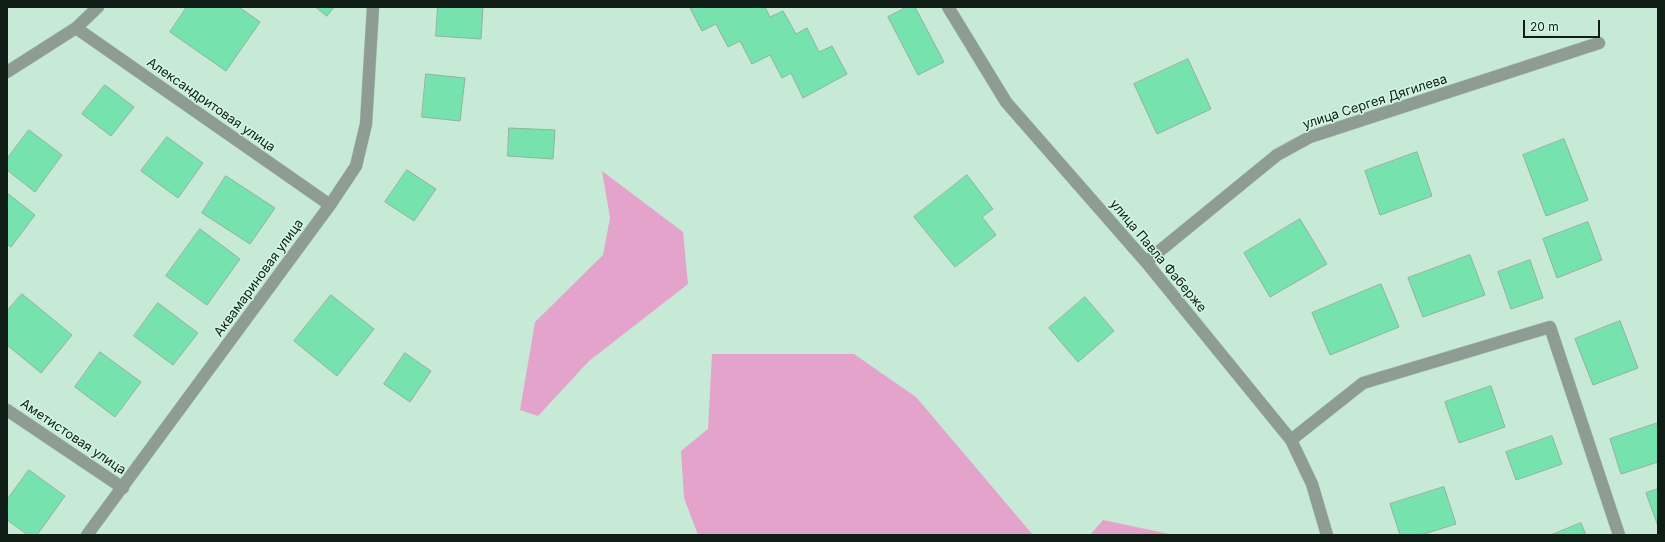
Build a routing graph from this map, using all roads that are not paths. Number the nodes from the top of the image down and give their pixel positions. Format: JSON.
{"nodes":[{"id":1,"x":98,"y":7,"type":"edge"},
{"id":2,"x":374,"y":7,"type":"edge"},
{"id":3,"x":948,"y":7,"type":"edge"},
{"id":4,"x":76,"y":28,"type":"junction"},
{"id":5,"x":1599,"y":43,"type":"dead end"},
{"id":6,"x":7,"y":72,"type":"edge"},
{"id":7,"x":330,"y":205,"type":"junction"},
{"id":8,"x":1146,"y":262,"type":"junction"},
{"id":9,"x":7,"y":410,"type":"edge"},
{"id":10,"x":1291,"y":440,"type":"junction"},
{"id":11,"x":123,"y":488,"type":"junction"},
{"id":12,"x":87,"y":535,"type":"edge"},
{"id":13,"x":1328,"y":535,"type":"edge"},
{"id":14,"x":1619,"y":535,"type":"edge"}],
"edges":[{"from":1,"to":4,"type":"street"},
{"from":2,"to":7,"type":"street","name":"Аквамариновая улица"},
{"from":3,"to":8,"type":"street","name":"улица Павла Фаберже"},
{"from":4,"to":6,"type":"street"},
{"from":4,"to":7,"type":"street","name":"Александритовая улица"},
{"from":5,"to":8,"type":"street","name":"улица Сергея Дягилева"},
{"from":7,"to":11,"type":"street","name":"Аквамариновая улица"},
{"from":8,"to":10,"type":"street","name":"улица Павла Фаберже"},
{"from":9,"to":11,"type":"street","name":"Аметистовая улица"},
{"from":10,"to":13,"type":"street","name":"улица Павла Фаберже"},
{"from":10,"to":14,"type":"street"},
{"from":11,"to":12,"type":"street","name":"Аквамариновая улица"}]}
